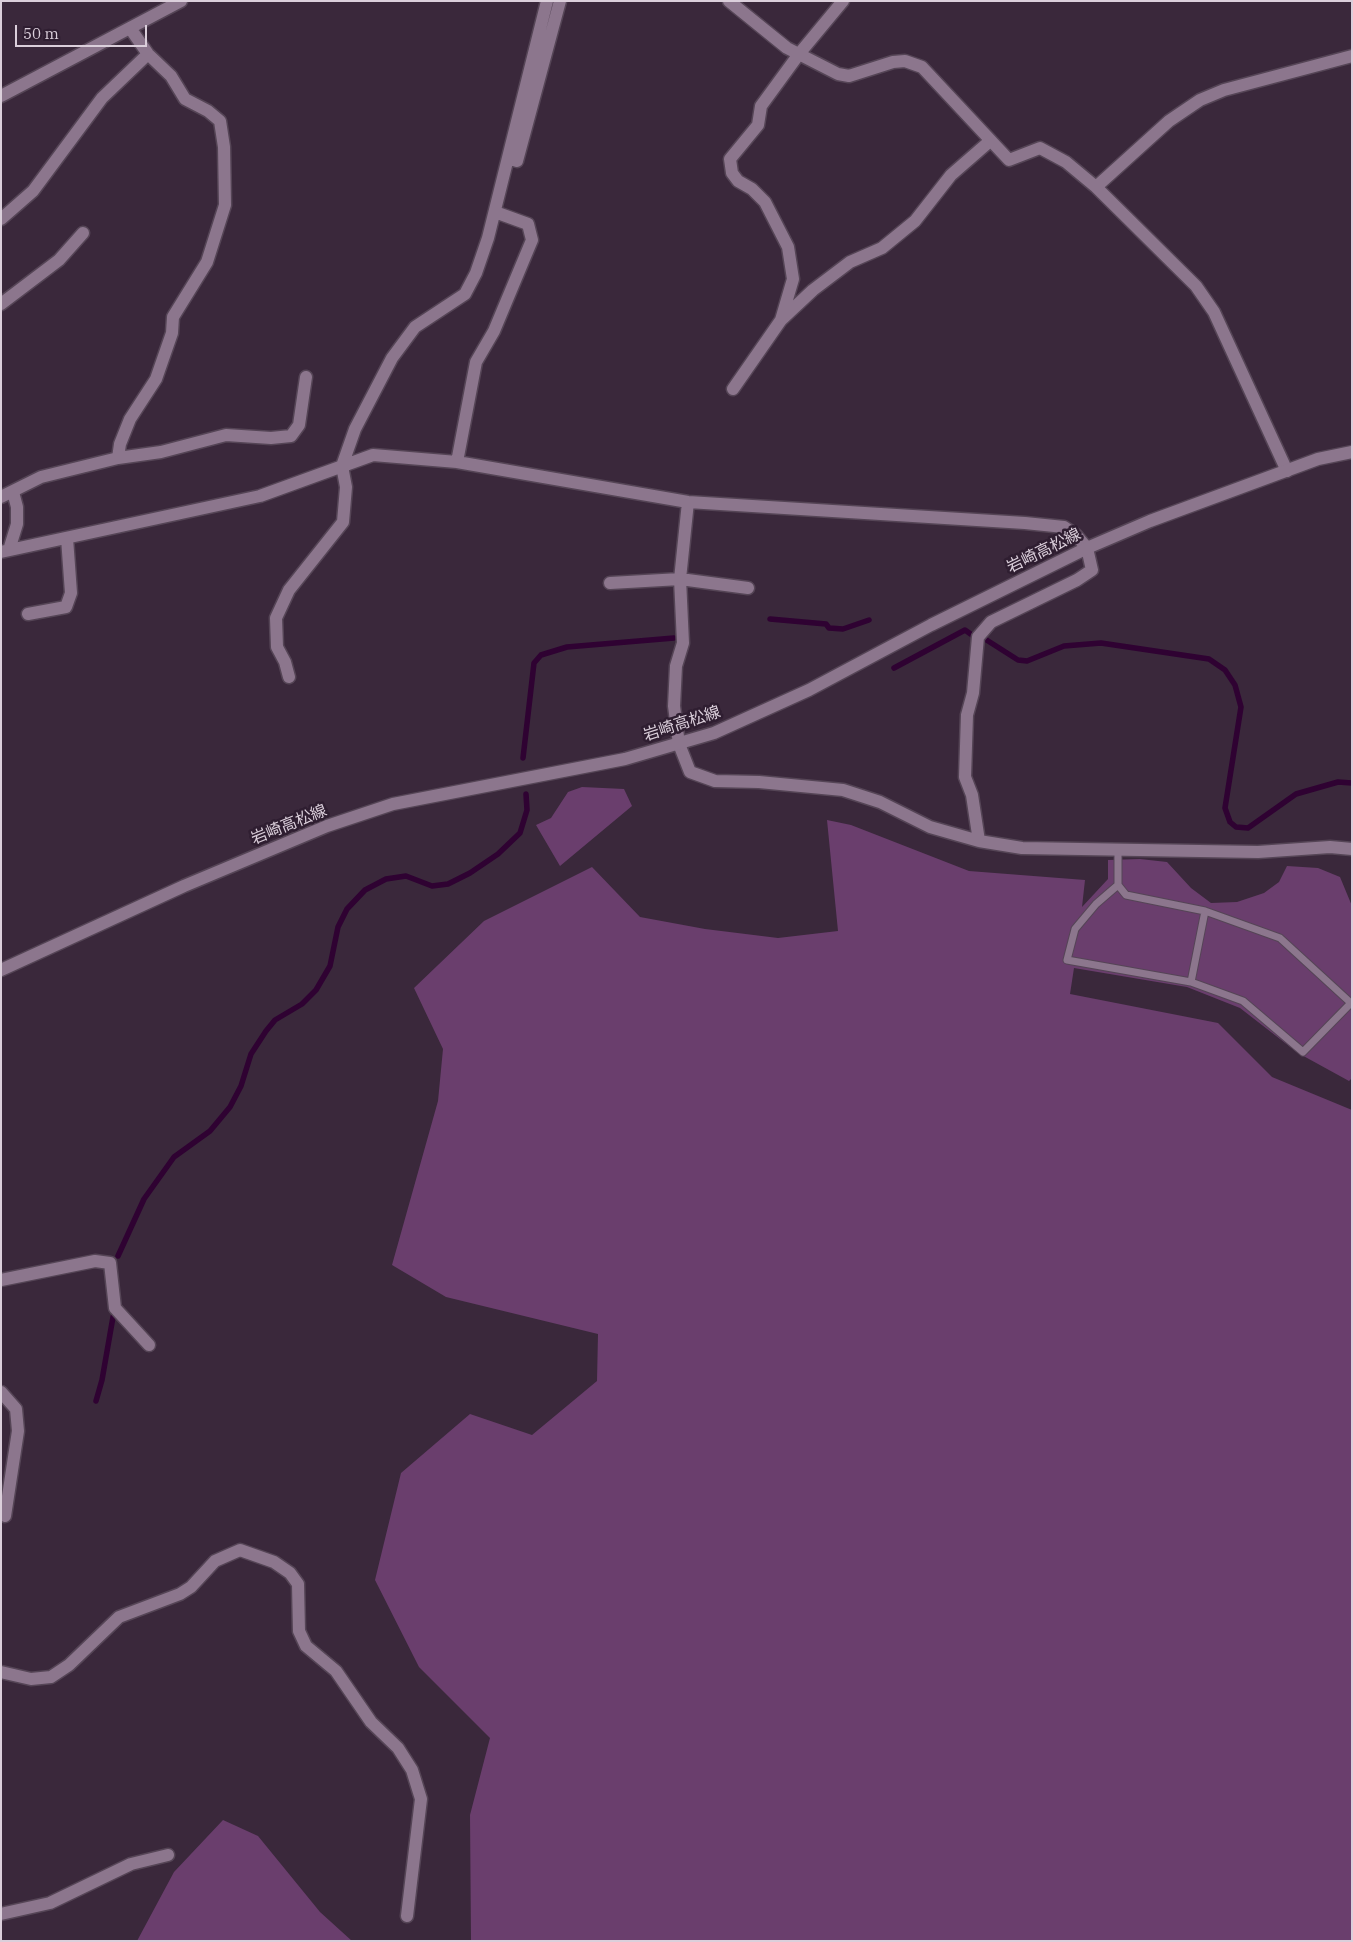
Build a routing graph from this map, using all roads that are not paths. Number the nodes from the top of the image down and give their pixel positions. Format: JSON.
{"nodes":[{"id":1,"x":181,"y":1,"type":"edge"},
{"id":2,"x":546,"y":1,"type":"edge"},
{"id":3,"x":560,"y":1,"type":"edge"},
{"id":4,"x":729,"y":1,"type":"edge"},
{"id":5,"x":843,"y":1,"type":"edge"},
{"id":6,"x":130,"y":28,"type":"junction"},
{"id":7,"x":148,"y":54,"type":"junction"},
{"id":8,"x":799,"y":54,"type":"junction"},
{"id":9,"x":1352,"y":56,"type":"edge"},
{"id":10,"x":1,"y":96,"type":"edge"},
{"id":11,"x":990,"y":141,"type":"junction"},
{"id":12,"x":508,"y":158,"type":"junction"},
{"id":13,"x":1096,"y":187,"type":"junction"},
{"id":14,"x":494,"y":212,"type":"junction"},
{"id":15,"x":1,"y":219,"type":"edge"},
{"id":16,"x":84,"y":232,"type":"dead end"},
{"id":17,"x":1,"y":304,"type":"edge"},
{"id":18,"x":781,"y":320,"type":"junction"},
{"id":19,"x":306,"y":377,"type":"dead end"},
{"id":20,"x":733,"y":389,"type":"dead end"},
{"id":21,"x":1352,"y":452,"type":"edge"},
{"id":22,"x":118,"y":458,"type":"junction"},
{"id":23,"x":457,"y":462,"type":"junction"},
{"id":24,"x":342,"y":466,"type":"junction"},
{"id":25,"x":1287,"y":471,"type":"junction"},
{"id":26,"x":7,"y":494,"type":"edge"},
{"id":27,"x":688,"y":502,"type":"junction"},
{"id":28,"x":67,"y":538,"type":"junction"},
{"id":29,"x":1087,"y":548,"type":"junction"},
{"id":30,"x":5,"y":551,"type":"edge"},
{"id":31,"x":680,"y":578,"type":"junction"},
{"id":32,"x":610,"y":583,"type":"dead end"},
{"id":33,"x":748,"y":588,"type":"dead end"},
{"id":34,"x":28,"y":614,"type":"dead end"},
{"id":35,"x":289,"y":677,"type":"dead end"},
{"id":36,"x":678,"y":744,"type":"junction"},
{"id":37,"x":979,"y":841,"type":"junction"},
{"id":38,"x":1118,"y":848,"type":"junction"},
{"id":39,"x":1352,"y":849,"type":"edge"},
{"id":40,"x":1118,"y":885,"type":"junction"},
{"id":41,"x":1205,"y":911,"type":"junction"},
{"id":42,"x":1,"y":970,"type":"edge"},
{"id":43,"x":1191,"y":982,"type":"junction"},
{"id":44,"x":1351,"y":1004,"type":"edge"},
{"id":45,"x":1,"y":1280,"type":"edge"},
{"id":46,"x":148,"y":1345,"type":"dead end"},
{"id":47,"x":1,"y":1392,"type":"edge"},
{"id":48,"x":5,"y":1516,"type":"dead end"},
{"id":49,"x":1,"y":1672,"type":"edge"},
{"id":50,"x":168,"y":1855,"type":"dead end"},
{"id":51,"x":1,"y":1914,"type":"edge"},
{"id":52,"x":407,"y":1916,"type":"dead end"}],
"edges":[{"from":1,"to":6,"type":"street"},
{"from":2,"to":12,"type":"street"},
{"from":3,"to":12,"type":"street"},
{"from":4,"to":8,"type":"street"},
{"from":5,"to":8,"type":"street"},
{"from":6,"to":7,"type":"street"},
{"from":6,"to":10,"type":"street"},
{"from":7,"to":15,"type":"street"},
{"from":7,"to":22,"type":"street"},
{"from":8,"to":11,"type":"street"},
{"from":8,"to":18,"type":"street"},
{"from":9,"to":13,"type":"street"},
{"from":11,"to":13,"type":"street"},
{"from":11,"to":18,"type":"street"},
{"from":12,"to":14,"type":"street"},
{"from":13,"to":25,"type":"street"},
{"from":14,"to":23,"type":"street"},
{"from":14,"to":24,"type":"street"},
{"from":16,"to":17,"type":"street"},
{"from":18,"to":20,"type":"street"},
{"from":19,"to":22,"type":"street"},
{"from":21,"to":25,"type":"street","name":"岩崎高松線"},
{"from":22,"to":26,"type":"street"},
{"from":23,"to":24,"type":"street"},
{"from":23,"to":27,"type":"street"},
{"from":24,"to":28,"type":"street"},
{"from":24,"to":35,"type":"street"},
{"from":25,"to":29,"type":"street","name":"岩崎高松線"},
{"from":26,"to":30,"type":"street"},
{"from":27,"to":29,"type":"street"},
{"from":27,"to":31,"type":"street"},
{"from":28,"to":30,"type":"street"},
{"from":28,"to":34,"type":"street"},
{"from":29,"to":36,"type":"street","name":"岩崎高松線"},
{"from":29,"to":37,"type":"street"},
{"from":31,"to":32,"type":"street"},
{"from":31,"to":33,"type":"street"},
{"from":31,"to":36,"type":"street"},
{"from":36,"to":37,"type":"street"},
{"from":36,"to":42,"type":"street","name":"岩崎高松線"},
{"from":37,"to":38,"type":"street"},
{"from":38,"to":39,"type":"street"},
{"from":38,"to":40,"type":"lane"},
{"from":40,"to":41,"type":"lane"},
{"from":40,"to":43,"type":"lane"},
{"from":41,"to":43,"type":"lane"},
{"from":41,"to":44,"type":"lane"},
{"from":43,"to":44,"type":"lane"},
{"from":45,"to":46,"type":"street"},
{"from":47,"to":48,"type":"street"},
{"from":49,"to":52,"type":"street"},
{"from":50,"to":51,"type":"street"}]}
